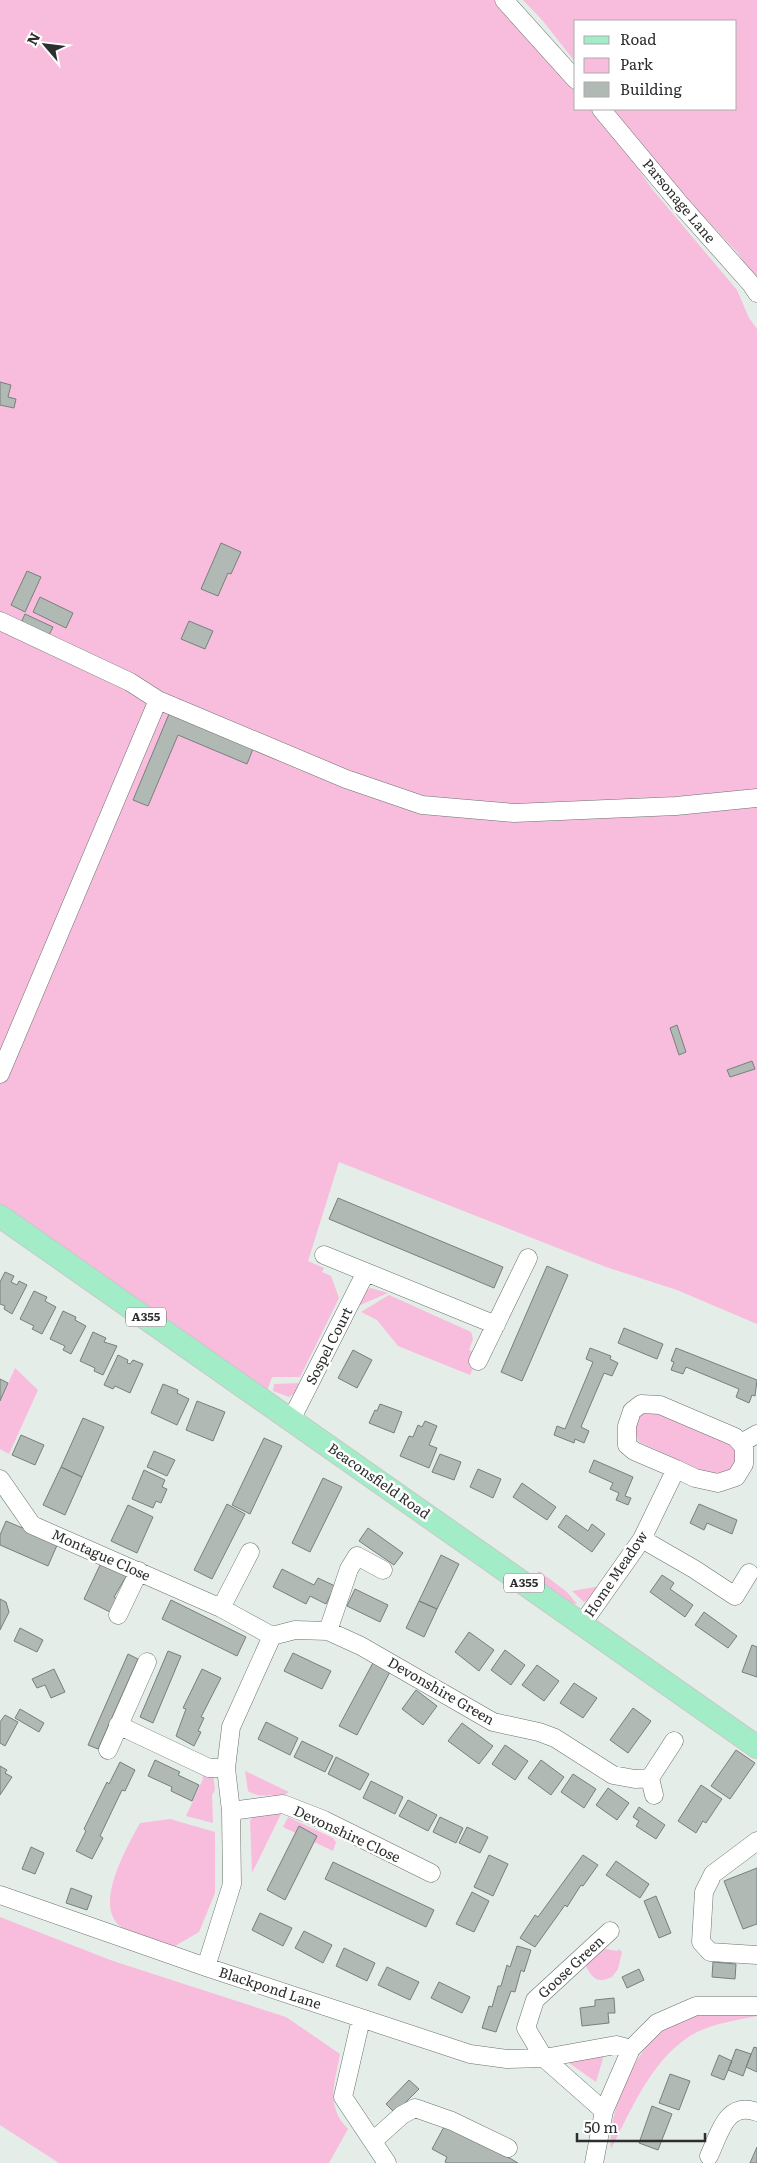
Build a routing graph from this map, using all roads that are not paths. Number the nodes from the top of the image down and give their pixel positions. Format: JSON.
{"nodes":[{"id":1,"x":504,"y":0,"type":"edge"},
{"id":2,"x":574,"y":78,"type":"edge"},
{"id":3,"x":602,"y":110,"type":"edge"},
{"id":4,"x":757,"y":293,"type":"edge"},
{"id":5,"x":0,"y":621,"type":"edge"},
{"id":6,"x":158,"y":700,"type":"junction"},
{"id":7,"x":757,"y":798,"type":"edge"},
{"id":8,"x":0,"y":1074,"type":"edge"},
{"id":9,"x":0,"y":1216,"type":"edge"},
{"id":10,"x":324,"y":1255,"type":"dead end"},
{"id":11,"x":528,"y":1258,"type":"dead end"},
{"id":12,"x":366,"y":1272,"type":"junction"},
{"id":13,"x":496,"y":1324,"type":"junction"},
{"id":14,"x":478,"y":1361,"type":"dead end"},
{"id":15,"x":291,"y":1420,"type":"junction"},
{"id":16,"x":757,"y":1434,"type":"edge"},
{"id":17,"x":741,"y":1444,"type":"junction"},
{"id":18,"x":676,"y":1469,"type":"junction"},
{"id":19,"x":0,"y":1478,"type":"edge"},
{"id":20,"x":642,"y":1539,"type":"junction"},
{"id":21,"x":250,"y":1552,"type":"dead end"},
{"id":22,"x":383,"y":1570,"type":"dead end"},
{"id":23,"x":139,"y":1571,"type":"junction"},
{"id":24,"x":749,"y":1573,"type":"dead end"},
{"id":25,"x":221,"y":1608,"type":"junction"},
{"id":26,"x":118,"y":1615,"type":"dead end"},
{"id":27,"x":582,"y":1624,"type":"junction"},
{"id":28,"x":328,"y":1631,"type":"junction"},
{"id":29,"x":272,"y":1636,"type":"junction"},
{"id":30,"x":147,"y":1662,"type":"dead end"},
{"id":31,"x":118,"y":1725,"type":"junction"},
{"id":32,"x":674,"y":1741,"type":"dead end"},
{"id":33,"x":757,"y":1747,"type":"edge"},
{"id":34,"x":108,"y":1750,"type":"dead end"},
{"id":35,"x":226,"y":1768,"type":"junction"},
{"id":36,"x":650,"y":1778,"type":"junction"},
{"id":37,"x":654,"y":1795,"type":"dead end"},
{"id":38,"x":232,"y":1811,"type":"junction"},
{"id":39,"x":757,"y":1841,"type":"edge"},
{"id":40,"x":431,"y":1873,"type":"dead end"},
{"id":41,"x":0,"y":1895,"type":"edge"},
{"id":42,"x":610,"y":1931,"type":"dead end"},
{"id":43,"x":757,"y":1955,"type":"edge"},
{"id":44,"x":206,"y":1967,"type":"junction"},
{"id":45,"x":757,"y":2006,"type":"edge"},
{"id":46,"x":361,"y":2019,"type":"junction"},
{"id":47,"x":631,"y":2049,"type":"junction"},
{"id":48,"x":544,"y":2058,"type":"junction"},
{"id":49,"x":604,"y":2111,"type":"junction"},
{"id":50,"x":757,"y":2112,"type":"edge"},
{"id":51,"x":373,"y":2141,"type":"junction"},
{"id":52,"x":508,"y":2148,"type":"dead end"},
{"id":53,"x":709,"y":2156,"type":"dead end"},
{"id":54,"x":387,"y":2163,"type":"edge"},
{"id":55,"x":594,"y":2163,"type":"edge"}],
"edges":[{"from":1,"to":2,"type":"street"},
{"from":3,"to":4,"type":"street","name":"Parsonage Lane"},
{"from":5,"to":6,"type":"street"},
{"from":6,"to":7,"type":"street"},
{"from":6,"to":8,"type":"street"},
{"from":9,"to":15,"type":"main road","name":"Beaconsfield Road","number":"A355"},
{"from":10,"to":12,"type":"street"},
{"from":11,"to":13,"type":"street"},
{"from":12,"to":13,"type":"street"},
{"from":12,"to":15,"type":"street","name":"Sospel Court"},
{"from":13,"to":14,"type":"street"},
{"from":15,"to":27,"type":"main road","name":"Beaconsfield Road","number":"A355"},
{"from":16,"to":17,"type":"street"},
{"from":17,"to":18,"type":"street"},
{"from":17,"to":18,"type":"street"},
{"from":18,"to":20,"type":"street","name":"Home Meadow"},
{"from":19,"to":23,"type":"street","name":"Montague Close"},
{"from":20,"to":24,"type":"street"},
{"from":20,"to":27,"type":"street","name":"Home Meadow"},
{"from":21,"to":25,"type":"street"},
{"from":22,"to":28,"type":"street"},
{"from":23,"to":25,"type":"street","name":"Montague Close"},
{"from":23,"to":26,"type":"street"},
{"from":25,"to":29,"type":"street"},
{"from":27,"to":33,"type":"main road","name":"Beaconsfield Road","number":"A355"},
{"from":28,"to":29,"type":"street","name":"Devonshire Green"},
{"from":28,"to":36,"type":"street","name":"Devonshire Green"},
{"from":29,"to":35,"type":"street"},
{"from":30,"to":31,"type":"street"},
{"from":31,"to":34,"type":"street"},
{"from":31,"to":35,"type":"street"},
{"from":32,"to":36,"type":"street"},
{"from":35,"to":38,"type":"street"},
{"from":36,"to":37,"type":"street"},
{"from":38,"to":40,"type":"street","name":"Devonshire Close"},
{"from":38,"to":44,"type":"street"},
{"from":39,"to":43,"type":"street"},
{"from":41,"to":44,"type":"street","name":"Blackpond Lane"},
{"from":42,"to":48,"type":"street","name":"Goose Green"},
{"from":44,"to":46,"type":"street","name":"Blackpond Lane"},
{"from":45,"to":47,"type":"street"},
{"from":46,"to":48,"type":"street","name":"Blackpond Lane"},
{"from":46,"to":51,"type":"street"},
{"from":47,"to":48,"type":"street","name":"Blackpond Lane"},
{"from":47,"to":49,"type":"street"},
{"from":48,"to":49,"type":"street"},
{"from":49,"to":55,"type":"street"},
{"from":50,"to":53,"type":"street"},
{"from":51,"to":52,"type":"street"},
{"from":51,"to":54,"type":"street"}]}
